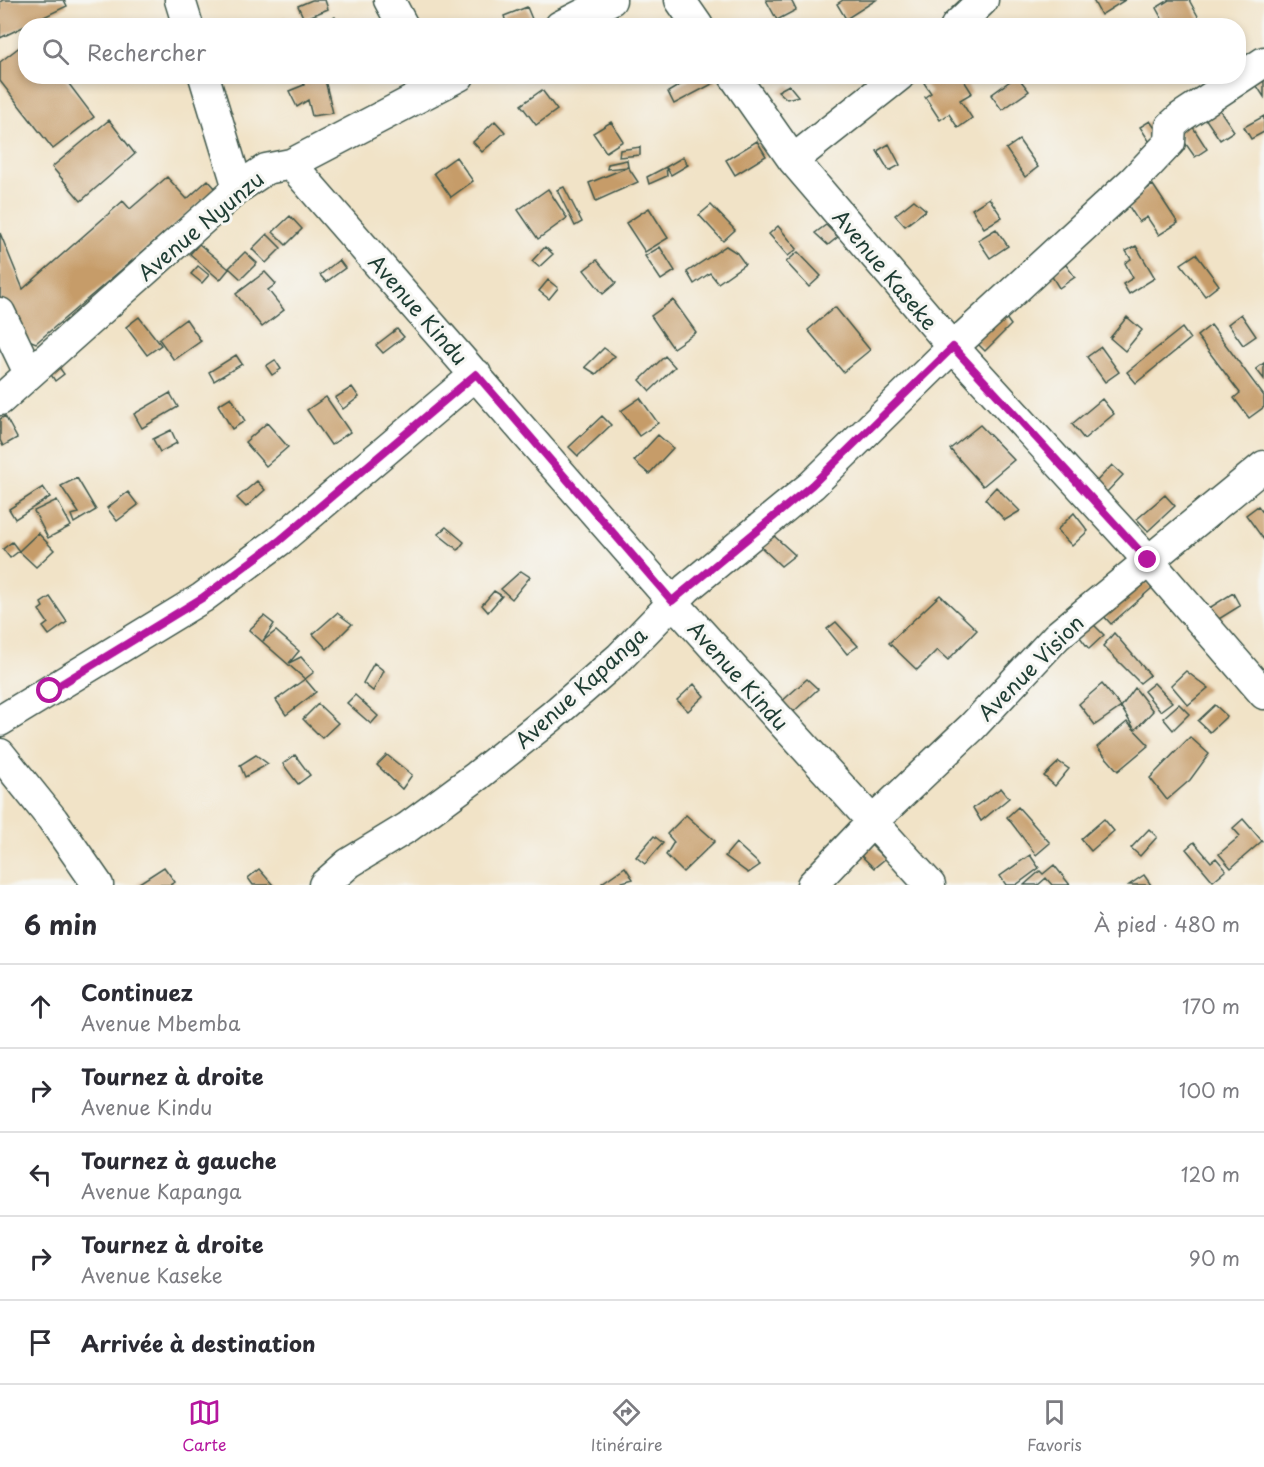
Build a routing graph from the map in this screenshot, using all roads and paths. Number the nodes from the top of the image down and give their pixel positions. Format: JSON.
{"nodes":[{"id":1,"x":180,"y":0,"type":"edge"},
{"id":2,"x":389,"y":0,"type":"edge"},
{"id":3,"x":611,"y":0,"type":"edge"},
{"id":4,"x":680,"y":0,"type":"edge"},
{"id":5,"x":983,"y":0,"type":"edge"},
{"id":6,"x":186,"y":18,"type":"edge"},
{"id":7,"x":399,"y":18,"type":"edge"},
{"id":8,"x":576,"y":18,"type":"edge"},
{"id":9,"x":692,"y":18,"type":"edge"},
{"id":10,"x":964,"y":18,"type":"edge"},
{"id":11,"x":1264,"y":62,"type":"edge"},
{"id":12,"x":1246,"y":74,"type":"edge"},
{"id":13,"x":206,"y":84,"type":"edge"},
{"id":14,"x":436,"y":84,"type":"edge"},
{"id":15,"x":740,"y":84,"type":"edge"},
{"id":16,"x":888,"y":84,"type":"edge"},
{"id":17,"x":1230,"y":84,"type":"edge"},
{"id":18,"x":794,"y":160,"type":"junction"},
{"id":19,"x":291,"y":164,"type":"junction"},
{"id":20,"x":238,"y":188,"type":"junction"},
{"id":21,"x":0,"y":313,"type":"edge"},
{"id":22,"x":953,"y":347,"type":"junction"},
{"id":23,"x":29,"y":373,"type":"junction"},
{"id":24,"x":476,"y":374,"type":"junction"},
{"id":25,"x":0,"y":400,"type":"edge"},
{"id":26,"x":1264,"y":466,"type":"edge"},
{"id":27,"x":1148,"y":560,"type":"junction"},
{"id":28,"x":672,"y":601,"type":"junction"},
{"id":29,"x":1264,"y":694,"type":"edge"},
{"id":30,"x":5,"y":707,"type":"edge"},
{"id":31,"x":0,"y":754,"type":"edge"},
{"id":32,"x":873,"y":821,"type":"junction"},
{"id":33,"x":98,"y":885,"type":"edge"},
{"id":34,"x":324,"y":885,"type":"edge"},
{"id":35,"x":812,"y":885,"type":"edge"},
{"id":36,"x":930,"y":885,"type":"edge"}],
"edges":[{"from":1,"to":6,"type":"street"},
{"from":2,"to":7,"type":"street"},
{"from":3,"to":8,"type":"street"},
{"from":4,"to":9,"type":"street"},
{"from":5,"to":10,"type":"street"},
{"from":11,"to":12,"type":"street","name":"Avenue Kapanga"},
{"from":13,"to":20,"type":"street"},
{"from":14,"to":19,"type":"street","name":"Avenue Nyunzu"},
{"from":15,"to":18,"type":"street","name":"Avenue Kaseke"},
{"from":16,"to":18,"type":"street"},
{"from":17,"to":22,"type":"street","name":"Avenue Kapanga"},
{"from":18,"to":22,"type":"street","name":"Avenue Kaseke"},
{"from":19,"to":20,"type":"street","name":"Avenue Nyunzu"},
{"from":19,"to":24,"type":"street","name":"Avenue Kindu"},
{"from":20,"to":23,"type":"street","name":"Avenue Nyunzu"},
{"from":21,"to":23,"type":"street"},
{"from":22,"to":27,"type":"street","name":"Avenue Kaseke"},
{"from":22,"to":28,"type":"street","name":"Avenue Kapanga"},
{"from":23,"to":25,"type":"street","name":"Avenue Nyunzu"},
{"from":24,"to":28,"type":"street","name":"Avenue Kindu"},
{"from":24,"to":30,"type":"street"},
{"from":26,"to":27,"type":"street","name":"Avenue Vision"},
{"from":27,"to":29,"type":"street","name":"Avenue Kaseke"},
{"from":27,"to":32,"type":"street","name":"Avenue Vision"},
{"from":28,"to":32,"type":"street","name":"Avenue Kindu"},
{"from":28,"to":34,"type":"street","name":"Avenue Kapanga"},
{"from":31,"to":33,"type":"street"},
{"from":32,"to":35,"type":"street","name":"Avenue Vision"},
{"from":32,"to":36,"type":"street","name":"Avenue Kindu"}]}
